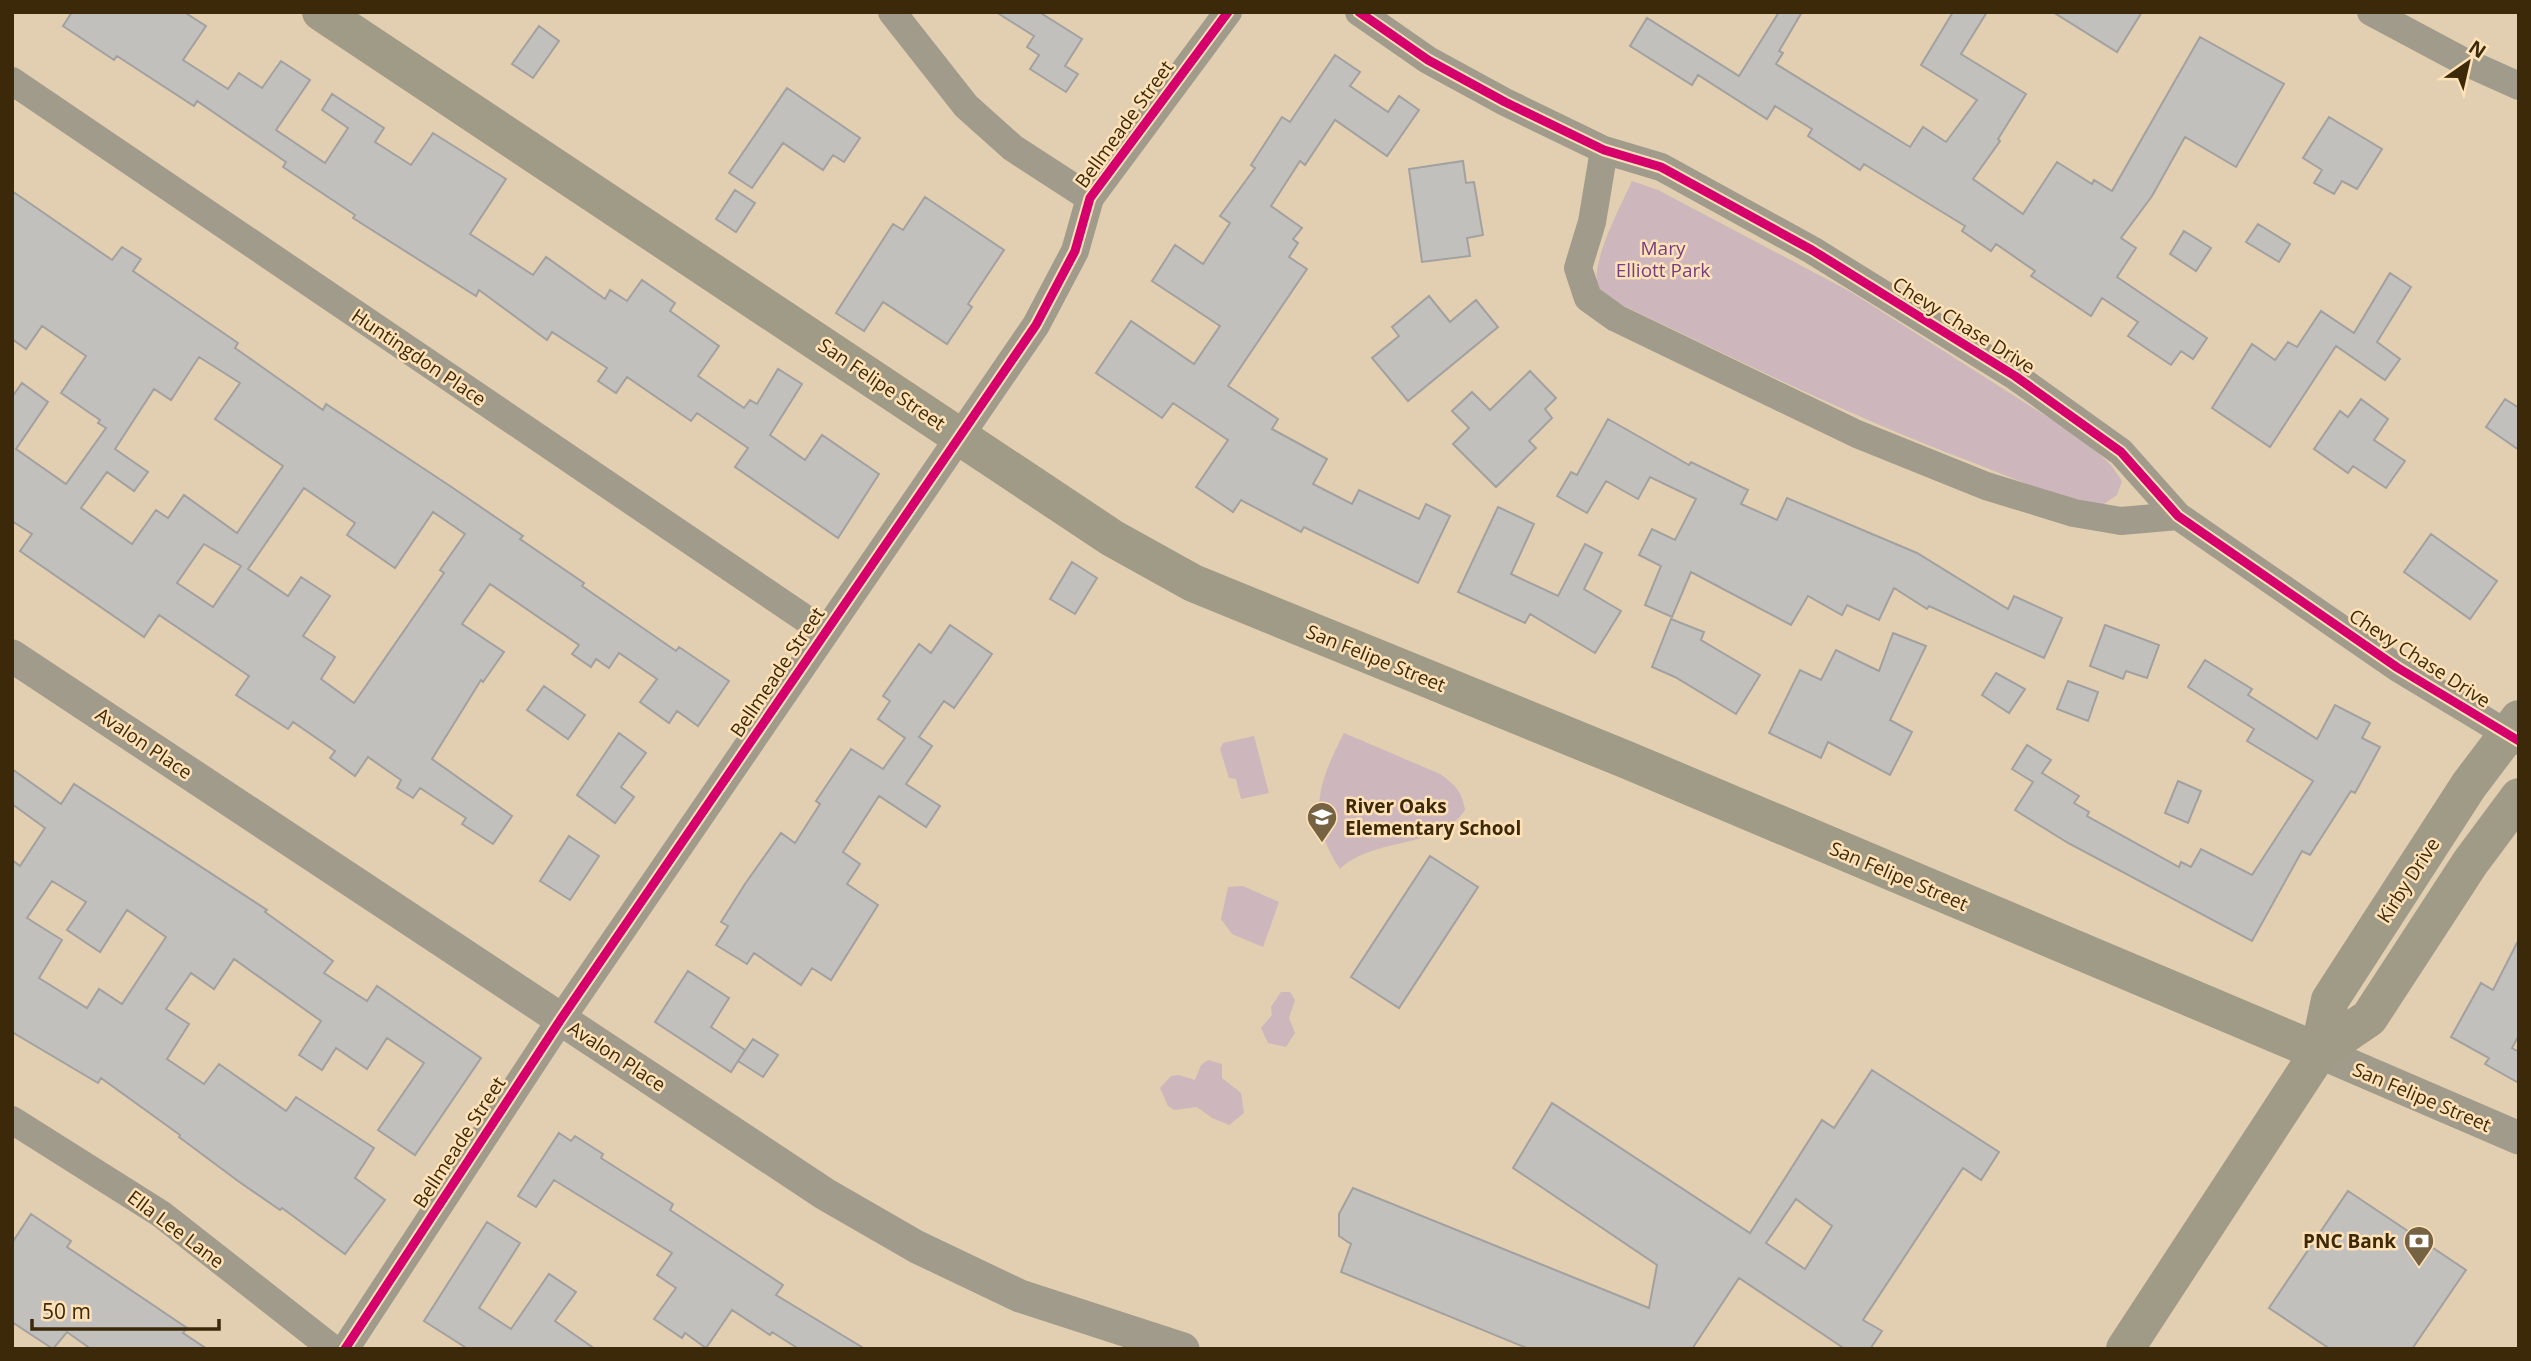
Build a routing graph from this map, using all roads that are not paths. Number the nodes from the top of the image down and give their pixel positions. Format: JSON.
{"nodes":[{"id":1,"x":321,"y":12,"type":"edge"},
{"id":2,"x":892,"y":12,"type":"edge"},
{"id":3,"x":1228,"y":12,"type":"edge"},
{"id":4,"x":1359,"y":12,"type":"edge"},
{"id":5,"x":2371,"y":12,"type":"edge"},
{"id":6,"x":12,"y":81,"type":"edge"},
{"id":7,"x":2519,"y":86,"type":"edge"},
{"id":8,"x":1604,"y":149,"type":"junction"},
{"id":9,"x":1090,"y":198,"type":"junction"},
{"id":10,"x":961,"y":437,"type":"junction"},
{"id":11,"x":2178,"y":516,"type":"junction"},
{"id":12,"x":825,"y":632,"type":"junction"},
{"id":13,"x":12,"y":656,"type":"edge"},
{"id":14,"x":2515,"y":732,"type":"edge"},
{"id":15,"x":2519,"y":797,"type":"edge"},
{"id":16,"x":561,"y":1019,"type":"junction"},
{"id":17,"x":2319,"y":1052,"type":"junction"},
{"id":18,"x":12,"y":1121,"type":"edge"},
{"id":19,"x":2519,"y":1139,"type":"edge"},
{"id":20,"x":333,"y":1349,"type":"edge"},
{"id":21,"x":345,"y":1349,"type":"edge"},
{"id":22,"x":1183,"y":1349,"type":"edge"},
{"id":23,"x":2125,"y":1349,"type":"edge"}],
"edges":[{"from":1,"to":10,"type":"main road","name":"San Felipe Street"},
{"from":2,"to":9,"type":"street"},
{"from":3,"to":9,"type":"street","name":"Bellmeade Street"},
{"from":4,"to":8,"type":"street","name":"Chevy Chase Drive"},
{"from":5,"to":7,"type":"street"},
{"from":6,"to":12,"type":"street","name":"Huntingdon Place"},
{"from":8,"to":11,"type":"street","name":"Chevy Chase Drive"},
{"from":8,"to":11,"type":"street"},
{"from":9,"to":10,"type":"street","name":"Bellmeade Street"},
{"from":10,"to":12,"type":"street","name":"Bellmeade Street"},
{"from":10,"to":17,"type":"main road","name":"San Felipe Street"},
{"from":11,"to":14,"type":"street","name":"Chevy Chase Drive"},
{"from":12,"to":16,"type":"street","name":"Bellmeade Street"},
{"from":13,"to":16,"type":"street","name":"Avalon Place"},
{"from":14,"to":17,"type":"main road","name":"Kirby Drive"},
{"from":15,"to":17,"type":"main road","name":"Kirby Drive"},
{"from":16,"to":21,"type":"street","name":"Bellmeade Street"},
{"from":16,"to":22,"type":"street","name":"Avalon Place"},
{"from":17,"to":19,"type":"street","name":"San Felipe Street"},
{"from":17,"to":23,"type":"main road","name":"Kirby Drive"},
{"from":18,"to":20,"type":"street","name":"Ella Lee Lane"}]}
